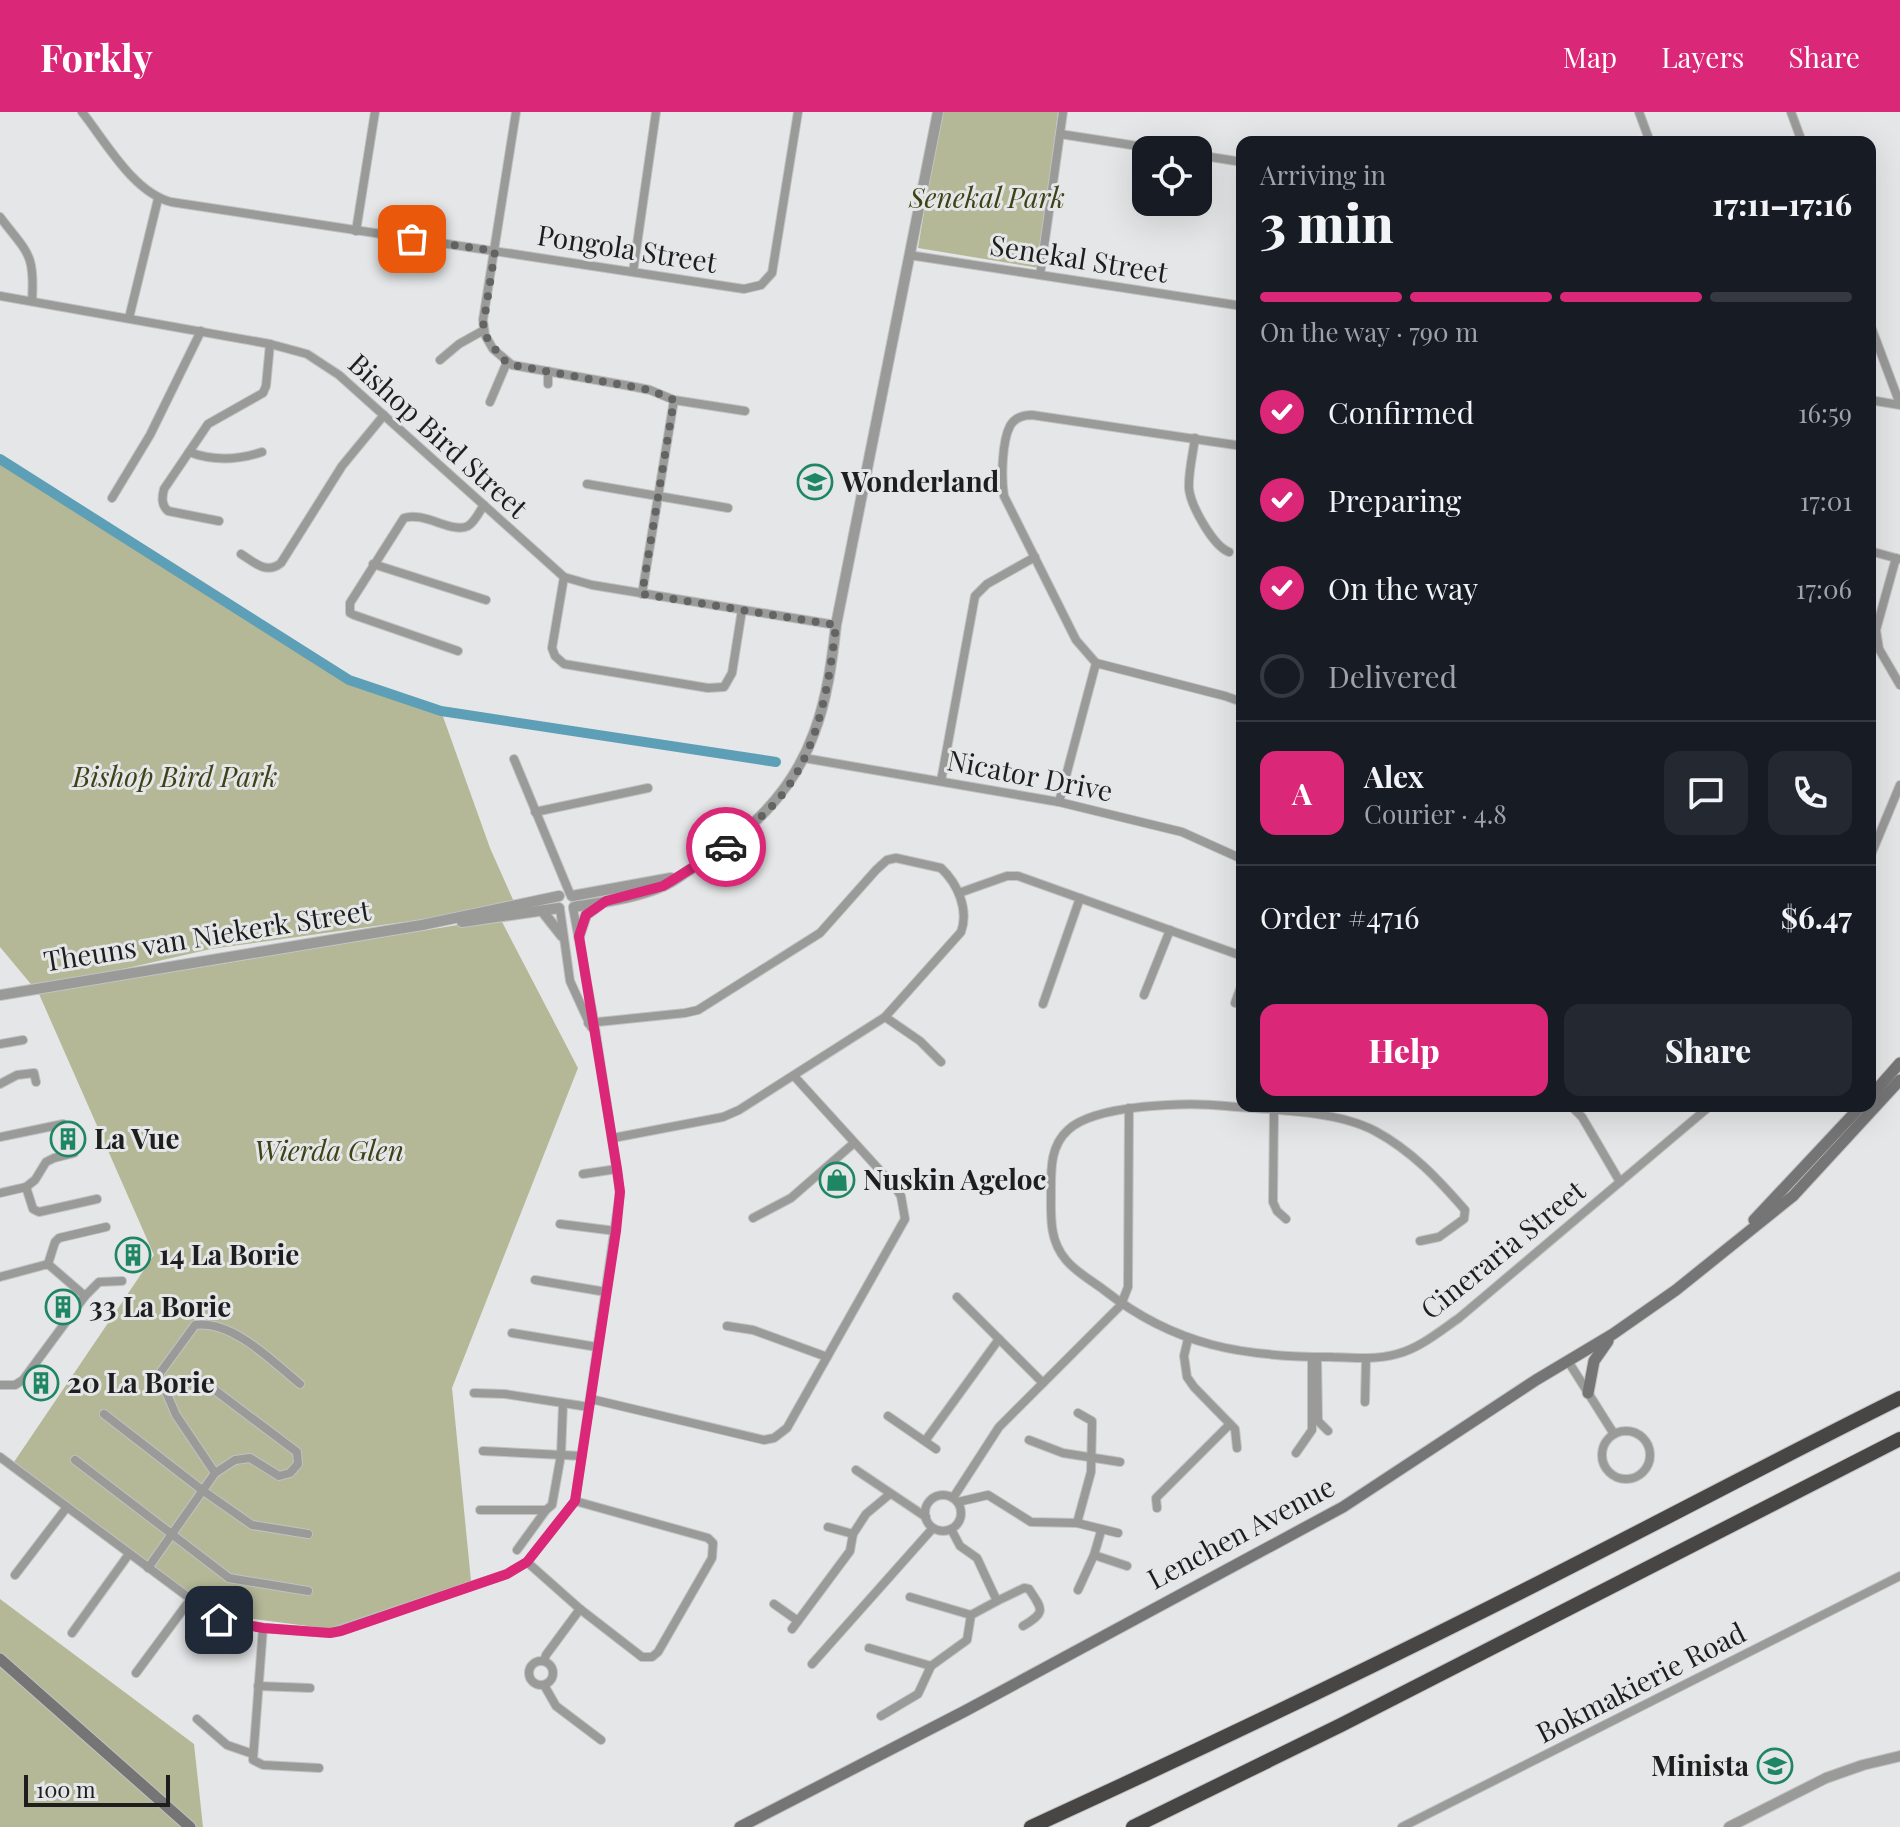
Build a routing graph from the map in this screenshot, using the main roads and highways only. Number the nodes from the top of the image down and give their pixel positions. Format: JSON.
{"nodes":[{"id":1,"x":1900,"y":1063,"type":"edge"},
{"id":2,"x":1900,"y":1080,"type":"edge"},
{"id":3,"x":1876,"y":1090,"type":"edge"},
{"id":4,"x":1876,"y":1106,"type":"edge"},
{"id":5,"x":1855,"y":1112,"type":"edge"},
{"id":6,"x":1870,"y":1112,"type":"edge"},
{"id":7,"x":1738,"y":1238,"type":"junction"},
{"id":8,"x":1613,"y":1334,"type":"junction"},
{"id":9,"x":1588,"y":1393,"type":"road end"},
{"id":10,"x":1900,"y":1398,"type":"edge"},
{"id":11,"x":1900,"y":1439,"type":"edge"},
{"id":12,"x":0,"y":1659,"type":"edge"},
{"id":13,"x":190,"y":1827,"type":"edge"},
{"id":14,"x":740,"y":1827,"type":"edge"},
{"id":15,"x":1031,"y":1827,"type":"edge"},
{"id":16,"x":1133,"y":1827,"type":"edge"}],
"edges":[{"from":1,"to":3,"type":"main road"},
{"from":2,"to":4,"type":"main road","name":"Lenchen Avenue"},
{"from":5,"to":7,"type":"main road","name":"Lenchen Avenue"},
{"from":6,"to":7,"type":"main road","name":"Lenchen Avenue"},
{"from":7,"to":8,"type":"main road","name":"Lenchen Avenue"},
{"from":8,"to":9,"type":"main road"},
{"from":8,"to":14,"type":"main road","name":"Lenchen Avenue"},
{"from":10,"to":15,"type":"highway"},
{"from":11,"to":16,"type":"highway"},
{"from":12,"to":13,"type":"main road"}]}
